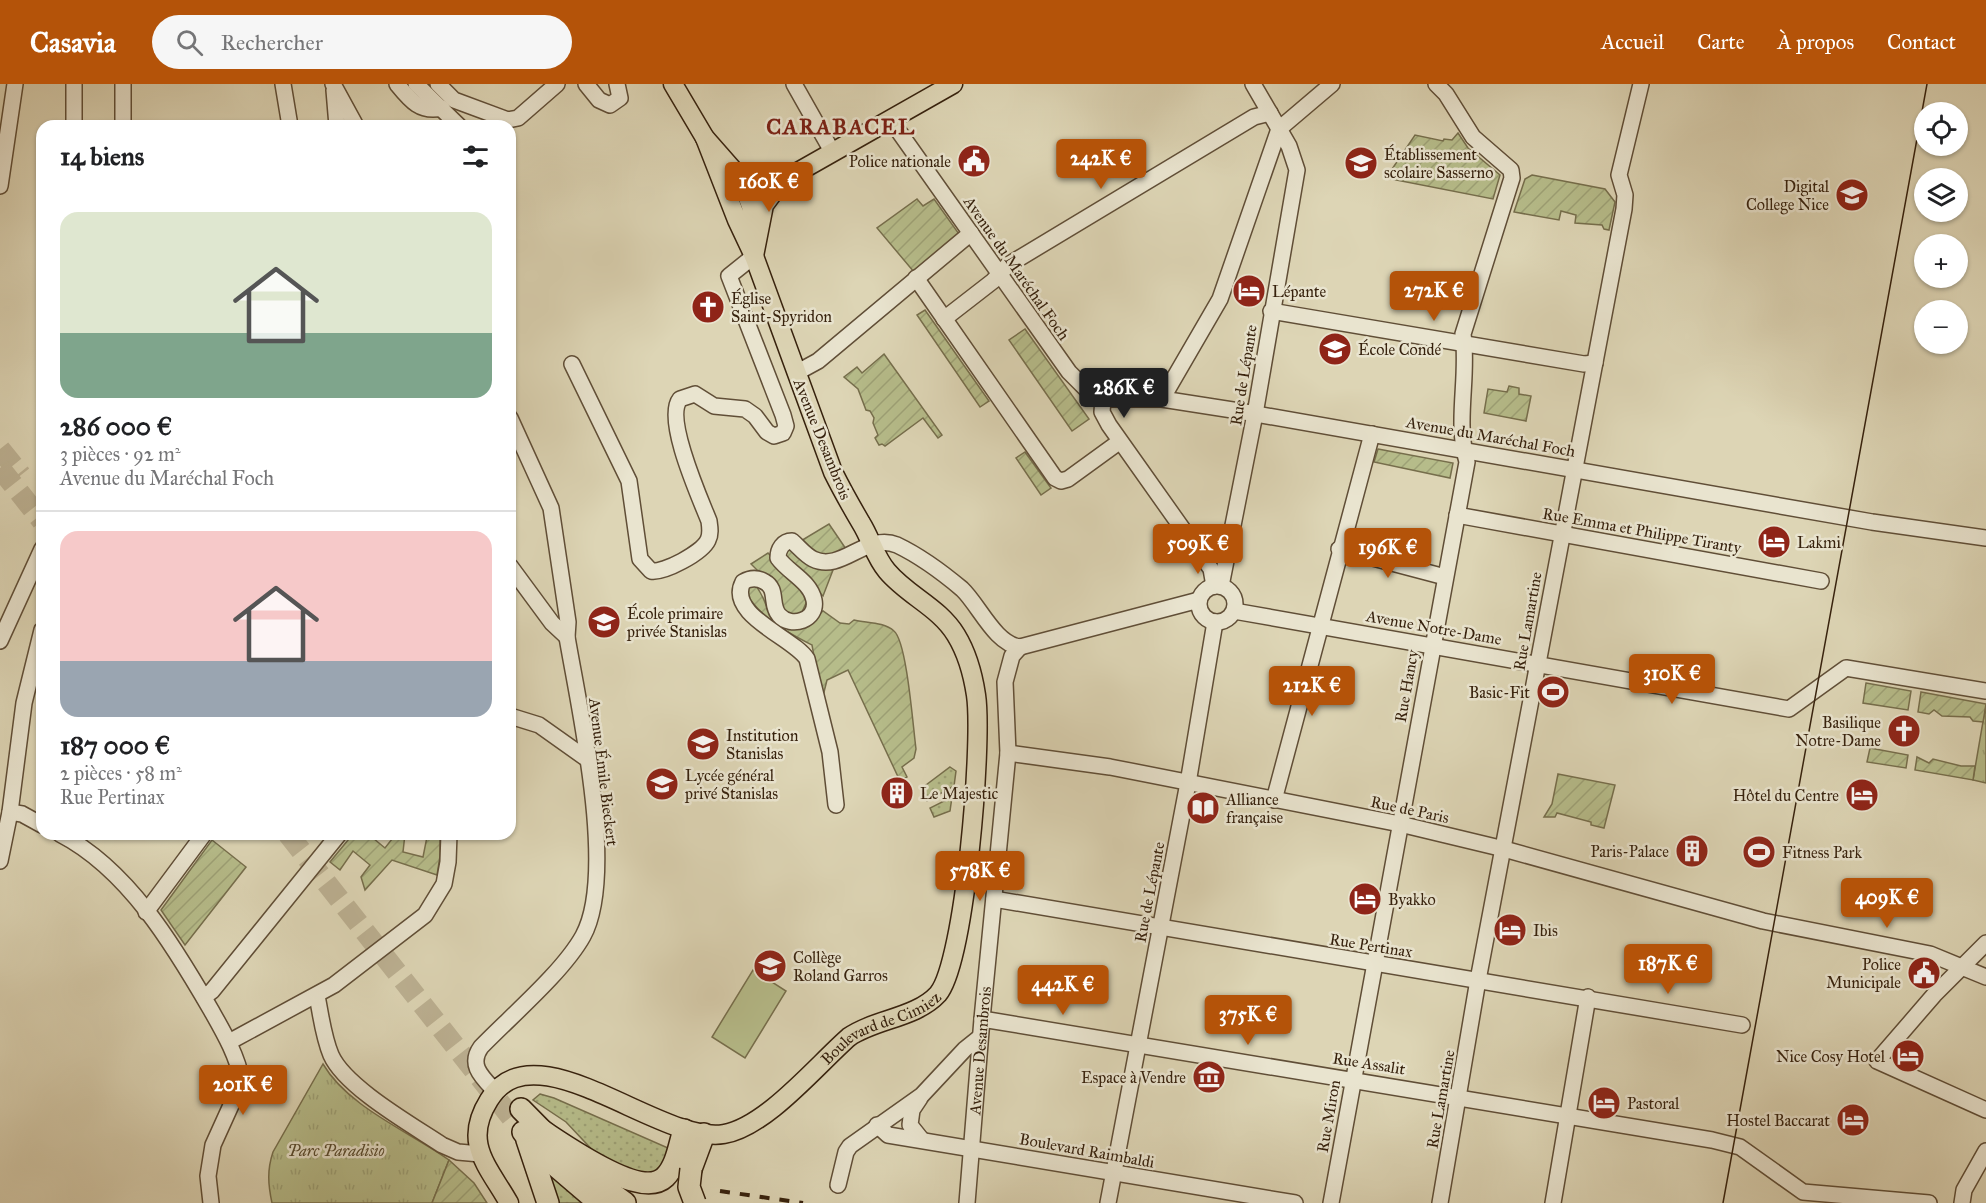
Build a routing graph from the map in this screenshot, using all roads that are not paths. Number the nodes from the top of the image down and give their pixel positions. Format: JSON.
{"nodes":[{"id":1,"x":15,"y":84,"type":"edge"},
{"id":2,"x":74,"y":84,"type":"edge"},
{"id":3,"x":123,"y":84,"type":"edge"},
{"id":4,"x":283,"y":84,"type":"edge"},
{"id":5,"x":334,"y":84,"type":"edge"},
{"id":6,"x":398,"y":84,"type":"edge"},
{"id":7,"x":416,"y":84,"type":"edge"},
{"id":8,"x":438,"y":84,"type":"edge"},
{"id":9,"x":557,"y":84,"type":"edge"},
{"id":10,"x":586,"y":84,"type":"edge"},
{"id":11,"x":617,"y":84,"type":"edge"},
{"id":12,"x":673,"y":84,"type":"edge"},
{"id":13,"x":794,"y":84,"type":"edge"},
{"id":14,"x":1436,"y":84,"type":"edge"},
{"id":15,"x":1641,"y":84,"type":"edge"},
{"id":16,"x":1329,"y":86,"type":"edge"},
{"id":17,"x":941,"y":87,"type":"edge"},
{"id":18,"x":1255,"y":87,"type":"edge"},
{"id":19,"x":442,"y":108,"type":"junction"},
{"id":20,"x":1270,"y":113,"type":"junction"},
{"id":21,"x":891,"y":119,"type":"junction"},
{"id":22,"x":74,"y":120,"type":"edge"},
{"id":23,"x":123,"y":120,"type":"edge"},
{"id":24,"x":289,"y":120,"type":"edge"},
{"id":25,"x":337,"y":120,"type":"edge"},
{"id":26,"x":353,"y":120,"type":"edge"},
{"id":27,"x":453,"y":120,"type":"edge"},
{"id":28,"x":1279,"y":129,"type":"junction"},
{"id":29,"x":705,"y":138,"type":"junction"},
{"id":30,"x":833,"y":153,"type":"junction"},
{"id":31,"x":741,"y":179,"type":"junction"},
{"id":32,"x":783,"y":181,"type":"junction"},
{"id":33,"x":0,"y":186,"type":"edge"},
{"id":34,"x":971,"y":233,"type":"junction"},
{"id":35,"x":754,"y":256,"type":"junction"},
{"id":36,"x":999,"y":274,"type":"junction"},
{"id":37,"x":916,"y":278,"type":"junction"},
{"id":38,"x":1271,"y":311,"type":"junction"},
{"id":39,"x":944,"y":319,"type":"junction"},
{"id":40,"x":1465,"y":344,"type":"junction"},
{"id":41,"x":1596,"y":363,"type":"junction"},
{"id":42,"x":572,"y":364,"type":"dead end"},
{"id":43,"x":796,"y":373,"type":"junction"},
{"id":44,"x":1102,"y":399,"type":"junction"},
{"id":45,"x":1162,"y":399,"type":"junction"},
{"id":46,"x":1255,"y":414,"type":"junction"},
{"id":47,"x":516,"y":431,"type":"edge"},
{"id":48,"x":1372,"y":434,"type":"junction"},
{"id":49,"x":1119,"y":442,"type":"junction"},
{"id":50,"x":1463,"y":450,"type":"junction"},
{"id":51,"x":1576,"y":469,"type":"junction"},
{"id":52,"x":1457,"y":515,"type":"junction"},
{"id":53,"x":1562,"y":533,"type":"junction"},
{"id":54,"x":1986,"y":538,"type":"edge"},
{"id":55,"x":871,"y":543,"type":"junction"},
{"id":56,"x":1339,"y":549,"type":"junction"},
{"id":57,"x":36,"y":562,"type":"edge"},
{"id":58,"x":516,"y":574,"type":"edge"},
{"id":59,"x":1445,"y":578,"type":"junction"},
{"id":60,"x":1821,"y":581,"type":"dead end"},
{"id":61,"x":1218,"y":586,"type":"junction"},
{"id":62,"x":1199,"y":600,"type":"junction"},
{"id":63,"x":1234,"y":611,"type":"junction"},
{"id":64,"x":1215,"y":622,"type":"junction"},
{"id":65,"x":1319,"y":625,"type":"junction"},
{"id":66,"x":992,"y":626,"type":"junction"},
{"id":67,"x":567,"y":637,"type":"junction"},
{"id":68,"x":0,"y":641,"type":"edge"},
{"id":69,"x":1432,"y":644,"type":"junction"},
{"id":70,"x":1020,"y":647,"type":"junction"},
{"id":71,"x":36,"y":654,"type":"edge"},
{"id":72,"x":1538,"y":665,"type":"junction"},
{"id":73,"x":1005,"y":682,"type":"junction"},
{"id":74,"x":1986,"y":691,"type":"edge"},
{"id":75,"x":516,"y":718,"type":"edge"},
{"id":76,"x":1008,"y":753,"type":"junction"},
{"id":77,"x":587,"y":759,"type":"junction"},
{"id":78,"x":1188,"y":783,"type":"junction"},
{"id":79,"x":1274,"y":800,"type":"junction"},
{"id":80,"x":836,"y":805,"type":"dead end"},
{"id":81,"x":10,"y":812,"type":"junction"},
{"id":82,"x":36,"y":822,"type":"edge"},
{"id":83,"x":1400,"y":824,"type":"junction"},
{"id":84,"x":73,"y":840,"type":"edge"},
{"id":85,"x":200,"y":840,"type":"edge"},
{"id":86,"x":334,"y":840,"type":"edge"},
{"id":87,"x":449,"y":840,"type":"edge"},
{"id":88,"x":1504,"y":849,"type":"junction"},
{"id":89,"x":0,"y":861,"type":"edge"},
{"id":90,"x":994,"y":899,"type":"junction"},
{"id":91,"x":146,"y":912,"type":"junction"},
{"id":92,"x":1160,"y":929,"type":"junction"},
{"id":93,"x":1986,"y":943,"type":"edge"},
{"id":94,"x":1373,"y":964,"type":"junction"},
{"id":95,"x":1965,"y":968,"type":"junction"},
{"id":96,"x":1986,"y":977,"type":"edge"},
{"id":97,"x":1478,"y":980,"type":"junction"},
{"id":98,"x":317,"y":996,"type":"junction"},
{"id":99,"x":204,"y":997,"type":"junction"},
{"id":100,"x":1588,"y":997,"type":"junction"},
{"id":101,"x":982,"y":1019,"type":"junction"},
{"id":102,"x":1742,"y":1025,"type":"dead end"},
{"id":103,"x":980,"y":1037,"type":"junction"},
{"id":104,"x":229,"y":1042,"type":"junction"},
{"id":105,"x":1138,"y":1045,"type":"junction"},
{"id":106,"x":1353,"y":1079,"type":"junction"},
{"id":107,"x":495,"y":1091,"type":"junction"},
{"id":108,"x":922,"y":1095,"type":"junction"},
{"id":109,"x":1458,"y":1096,"type":"junction"},
{"id":110,"x":1986,"y":1110,"type":"edge"},
{"id":111,"x":516,"y":1113,"type":"tunnel mouth"},
{"id":112,"x":1569,"y":1115,"type":"junction"},
{"id":113,"x":877,"y":1125,"type":"junction"},
{"id":114,"x":531,"y":1131,"type":"junction"},
{"id":115,"x":694,"y":1132,"type":"junction"},
{"id":116,"x":922,"y":1140,"type":"junction"},
{"id":117,"x":972,"y":1149,"type":"junction"},
{"id":118,"x":1986,"y":1151,"type":"edge"},
{"id":119,"x":480,"y":1154,"type":"junction"},
{"id":120,"x":1114,"y":1173,"type":"junction"},
{"id":121,"x":838,"y":1185,"type":"dead end"},
{"id":122,"x":211,"y":1203,"type":"edge"},
{"id":123,"x":510,"y":1203,"type":"edge"},
{"id":124,"x":548,"y":1203,"type":"edge"},
{"id":125,"x":599,"y":1203,"type":"edge"},
{"id":126,"x":625,"y":1203,"type":"edge"},
{"id":127,"x":694,"y":1203,"type":"edge"},
{"id":128,"x":967,"y":1203,"type":"edge"},
{"id":129,"x":1108,"y":1203,"type":"edge"},
{"id":130,"x":1295,"y":1203,"type":"edge"},
{"id":131,"x":1331,"y":1203,"type":"edge"},
{"id":132,"x":1440,"y":1203,"type":"edge"},
{"id":133,"x":1553,"y":1203,"type":"edge"},
{"id":134,"x":1929,"y":1203,"type":"edge"},
{"id":135,"x":1962,"y":1203,"type":"edge"}],
"edges":[{"from":1,"to":33,"type":"street"},
{"from":2,"to":22,"type":"street"},
{"from":3,"to":23,"type":"street"},
{"from":4,"to":24,"type":"street"},
{"from":5,"to":25,"type":"street"},
{"from":5,"to":26,"type":"street"},
{"from":6,"to":19,"type":"street"},
{"from":7,"to":19,"type":"street"},
{"from":8,"to":9,"type":"street"},
{"from":10,"to":11,"type":"street"},
{"from":12,"to":29,"type":"main road"},
{"from":13,"to":30,"type":"street"},
{"from":14,"to":40,"type":"street","name":"Rue Hancy"},
{"from":15,"to":41,"type":"street","name":"Rue Lamartine"},
{"from":16,"to":28,"type":"street"},
{"from":17,"to":21,"type":"main road"},
{"from":18,"to":20,"type":"street"},
{"from":19,"to":27,"type":"street"},
{"from":20,"to":28,"type":"street"},
{"from":20,"to":36,"type":"street"},
{"from":21,"to":30,"type":"main road"},
{"from":21,"to":34,"type":"street","name":"Avenue du Maréchal Foch"},
{"from":28,"to":38,"type":"street","name":"Rue de Lépante"},
{"from":28,"to":45,"type":"street"},
{"from":29,"to":31,"type":"main road"},
{"from":29,"to":35,"type":"main road"},
{"from":30,"to":32,"type":"main road"},
{"from":31,"to":32,"type":"main road"},
{"from":31,"to":35,"type":"main road"},
{"from":32,"to":35,"type":"main road"},
{"from":34,"to":36,"type":"street","name":"Avenue du Maréchal Foch"},
{"from":34,"to":37,"type":"street"},
{"from":35,"to":42,"type":"street"},
{"from":35,"to":43,"type":"main road","name":"Avenue Desambrois"},
{"from":36,"to":39,"type":"street"},
{"from":36,"to":44,"type":"street","name":"Avenue du Maréchal Foch"},
{"from":37,"to":39,"type":"street"},
{"from":37,"to":43,"type":"street"},
{"from":38,"to":40,"type":"street"},
{"from":38,"to":46,"type":"street","name":"Rue de Lépante"},
{"from":39,"to":49,"type":"street"},
{"from":40,"to":41,"type":"street"},
{"from":40,"to":50,"type":"street","name":"Rue Hancy"},
{"from":41,"to":51,"type":"street","name":"Rue Lamartine"},
{"from":43,"to":55,"type":"main road","name":"Avenue Desambrois"},
{"from":44,"to":45,"type":"street","name":"Avenue du Maréchal Foch"},
{"from":44,"to":49,"type":"street"},
{"from":45,"to":46,"type":"street","name":"Avenue du Maréchal Foch"},
{"from":46,"to":48,"type":"street","name":"Avenue du Maréchal Foch"},
{"from":46,"to":61,"type":"street","name":"Rue de Lépante"},
{"from":47,"to":67,"type":"street","name":"Avenue Émile Bieckert"},
{"from":48,"to":50,"type":"street","name":"Avenue du Maréchal Foch"},
{"from":48,"to":56,"type":"street"},
{"from":49,"to":61,"type":"street"},
{"from":50,"to":51,"type":"street","name":"Avenue du Maréchal Foch"},
{"from":50,"to":52,"type":"street","name":"Rue Hancy"},
{"from":51,"to":53,"type":"street","name":"Rue Lamartine"},
{"from":51,"to":54,"type":"street","name":"Avenue du Maréchal Foch"},
{"from":52,"to":53,"type":"street","name":"Rue Emma et Philippe Tiranty"},
{"from":52,"to":59,"type":"street","name":"Rue Hancy"},
{"from":53,"to":60,"type":"street","name":"Rue Emma et Philippe Tiranty"},
{"from":53,"to":72,"type":"street","name":"Rue Lamartine"},
{"from":55,"to":66,"type":"street","name":"Avenue Desambrois"},
{"from":55,"to":80,"type":"street"},
{"from":55,"to":115,"type":"main road","name":"Boulevard de Cimiez"},
{"from":56,"to":59,"type":"street"},
{"from":56,"to":65,"type":"street"},
{"from":57,"to":68,"type":"street"},
{"from":58,"to":67,"type":"street"},
{"from":59,"to":69,"type":"street","name":"Rue Hancy"},
{"from":61,"to":62,"type":"street"},
{"from":61,"to":63,"type":"street"},
{"from":62,"to":64,"type":"street"},
{"from":62,"to":70,"type":"street"},
{"from":63,"to":64,"type":"street"},
{"from":63,"to":65,"type":"street","name":"Avenue Notre-Dame"},
{"from":64,"to":78,"type":"street","name":"Rue de Lépante"},
{"from":65,"to":69,"type":"street","name":"Avenue Notre-Dame"},
{"from":65,"to":79,"type":"street"},
{"from":66,"to":70,"type":"street","name":"Avenue Desambrois"},
{"from":66,"to":73,"type":"street","name":"Avenue Desambrois"},
{"from":67,"to":77,"type":"street","name":"Avenue Émile Bieckert"},
{"from":69,"to":72,"type":"street","name":"Avenue Notre-Dame"},
{"from":69,"to":83,"type":"street","name":"Rue Hancy"},
{"from":70,"to":73,"type":"street","name":"Avenue Desambrois"},
{"from":71,"to":81,"type":"street"},
{"from":72,"to":74,"type":"street","name":"Avenue Notre-Dame"},
{"from":72,"to":88,"type":"street","name":"Rue Lamartine"},
{"from":73,"to":76,"type":"street","name":"Avenue Desambrois"},
{"from":75,"to":77,"type":"street"},
{"from":76,"to":78,"type":"street","name":"Rue de Paris"},
{"from":76,"to":90,"type":"street","name":"Avenue Desambrois"},
{"from":77,"to":107,"type":"street","name":"Avenue Émile Bieckert"},
{"from":78,"to":79,"type":"street","name":"Rue de Paris"},
{"from":78,"to":92,"type":"street","name":"Rue de Lépante"},
{"from":79,"to":83,"type":"street","name":"Rue de Paris"},
{"from":81,"to":82,"type":"street"},
{"from":81,"to":89,"type":"street"},
{"from":83,"to":88,"type":"street","name":"Rue de Paris"},
{"from":83,"to":94,"type":"street","name":"Rue Miron"},
{"from":84,"to":91,"type":"street"},
{"from":85,"to":91,"type":"street"},
{"from":86,"to":99,"type":"street"},
{"from":87,"to":98,"type":"street"},
{"from":88,"to":95,"type":"street","name":"Rue de Paris"},
{"from":88,"to":97,"type":"street","name":"Rue Lamartine"},
{"from":90,"to":92,"type":"street","name":"Rue Pertinax"},
{"from":90,"to":101,"type":"street","name":"Avenue Desambrois"},
{"from":91,"to":99,"type":"street"},
{"from":92,"to":94,"type":"street","name":"Rue Pertinax"},
{"from":92,"to":105,"type":"street","name":"Rue de Lépante"},
{"from":93,"to":95,"type":"street"},
{"from":94,"to":97,"type":"street","name":"Rue Pertinax"},
{"from":94,"to":106,"type":"street","name":"Rue Miron"},
{"from":95,"to":96,"type":"street","name":"Rue de Paris"},
{"from":95,"to":110,"type":"street"},
{"from":97,"to":100,"type":"street","name":"Rue Pertinax"},
{"from":97,"to":109,"type":"street","name":"Rue Lamartine"},
{"from":98,"to":104,"type":"street"},
{"from":98,"to":119,"type":"street"},
{"from":99,"to":104,"type":"street"},
{"from":100,"to":102,"type":"street","name":"Rue Pertinax"},
{"from":100,"to":112,"type":"street"},
{"from":101,"to":103,"type":"street","name":"Avenue Desambrois"},
{"from":101,"to":105,"type":"street","name":"Rue Assalit"},
{"from":103,"to":108,"type":"street"},
{"from":103,"to":117,"type":"street","name":"Avenue Desambrois"},
{"from":104,"to":122,"type":"street"},
{"from":105,"to":106,"type":"street","name":"Rue Assalit"},
{"from":105,"to":120,"type":"street","name":"Rue de Lépante"},
{"from":106,"to":109,"type":"street","name":"Rue Assalit"},
{"from":106,"to":131,"type":"street","name":"Rue Miron"},
{"from":107,"to":115,"type":"main road"},
{"from":107,"to":119,"type":"main road"},
{"from":108,"to":113,"type":"street"},
{"from":108,"to":116,"type":"street"},
{"from":109,"to":112,"type":"street","name":"Rue Assalit"},
{"from":109,"to":132,"type":"street","name":"Rue Lamartine"},
{"from":111,"to":114,"type":"highway"},
{"from":112,"to":133,"type":"street"},
{"from":112,"to":134,"type":"street","name":"Rue Assalit"},
{"from":113,"to":116,"type":"street","name":"Boulevard Raimbaldi"},
{"from":113,"to":121,"type":"street"},
{"from":114,"to":115,"type":"highway"},
{"from":114,"to":124,"type":"highway"},
{"from":114,"to":125,"type":"highway"},
{"from":114,"to":126,"type":"highway"},
{"from":115,"to":127,"type":"highway","bridge":true},
{"from":116,"to":117,"type":"street","name":"Boulevard Raimbaldi"},
{"from":117,"to":120,"type":"street","name":"Boulevard Raimbaldi"},
{"from":117,"to":128,"type":"street","name":"Avenue Desambrois"},
{"from":118,"to":135,"type":"street"},
{"from":119,"to":123,"type":"main road"},
{"from":120,"to":129,"type":"street","name":"Rue de Lépante"},
{"from":120,"to":130,"type":"street","name":"Boulevard Raimbaldi"}]}
